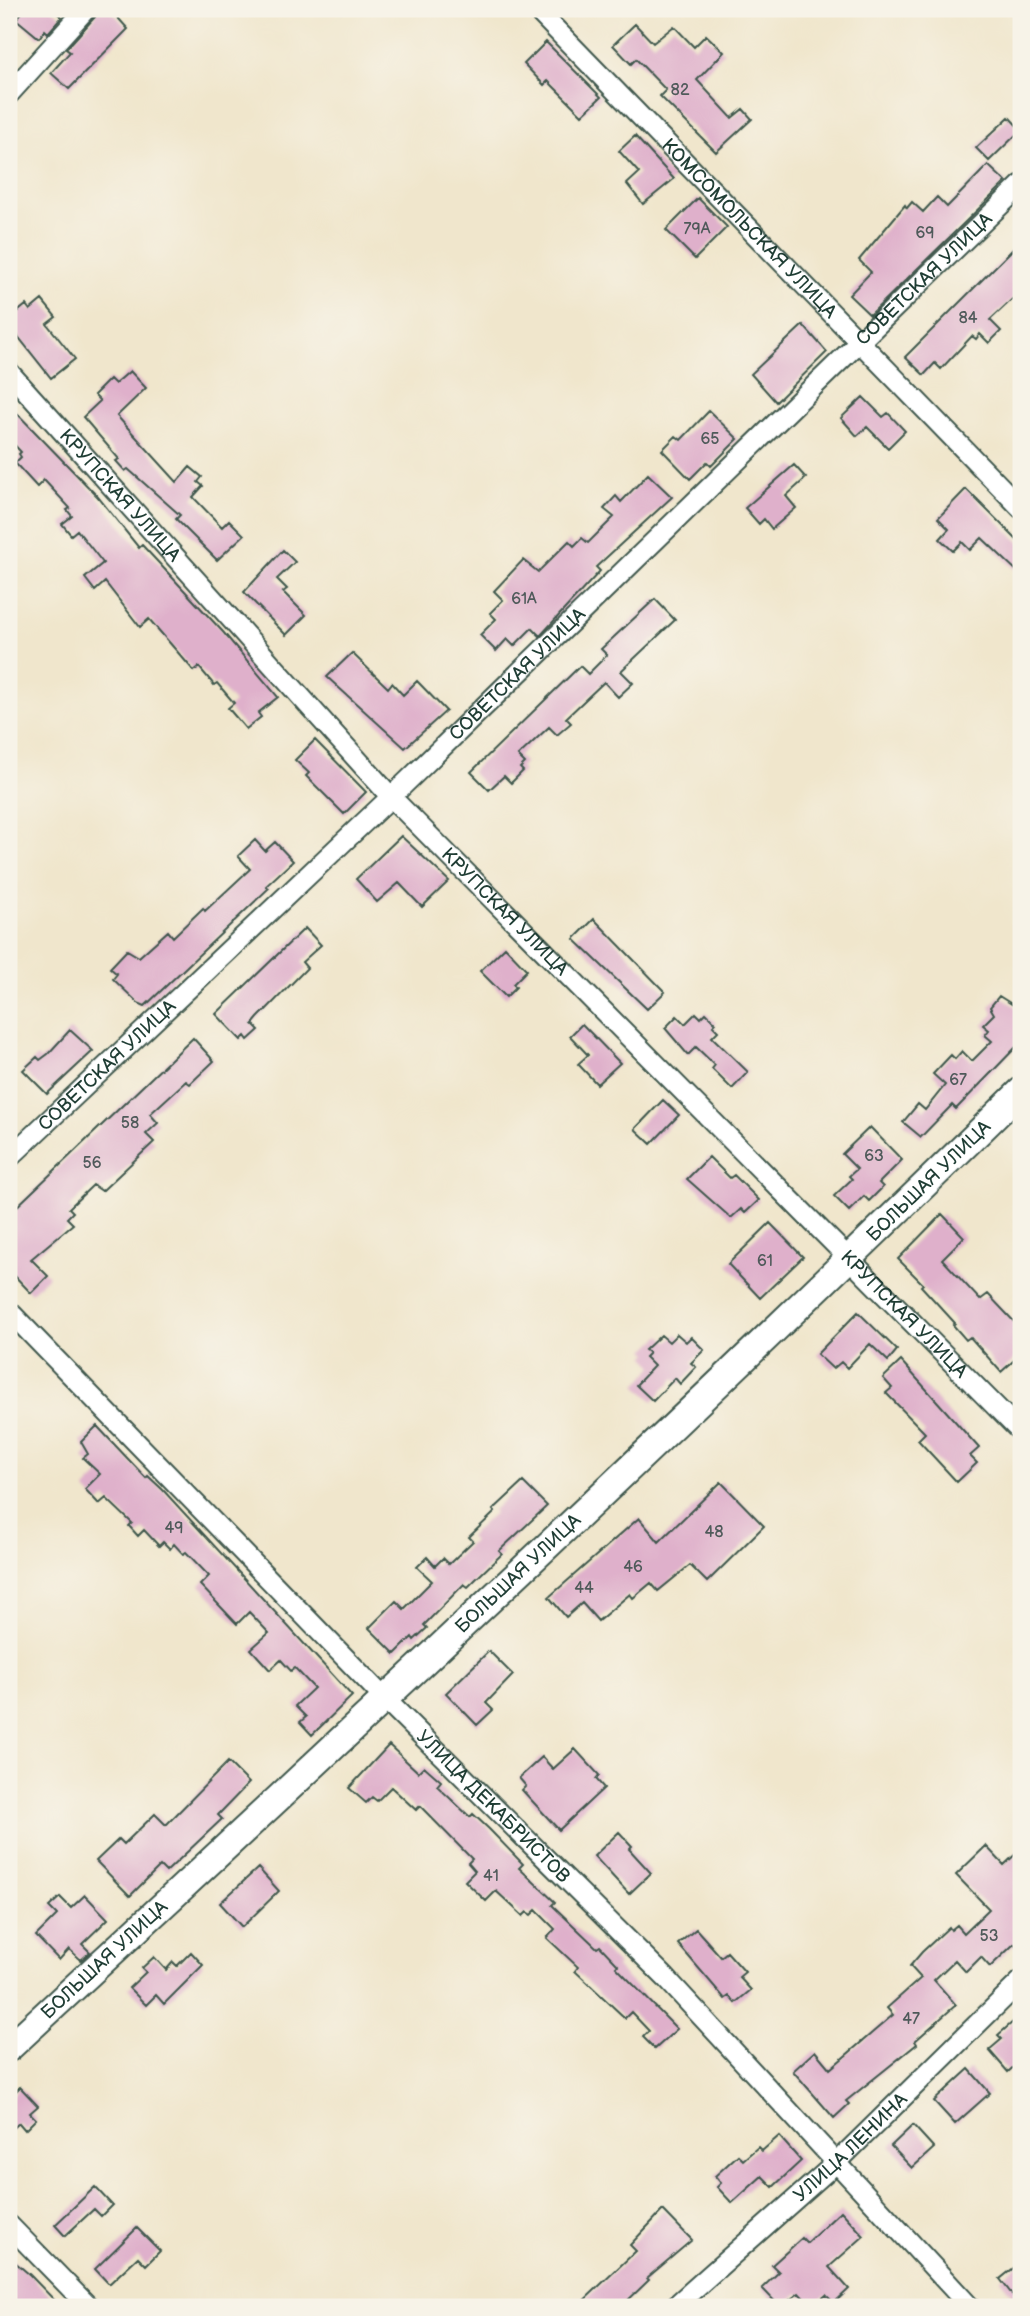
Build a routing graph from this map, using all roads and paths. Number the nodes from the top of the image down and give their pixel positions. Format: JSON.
{"nodes":[{"id":1,"x":86,"y":9,"type":"edge"},
{"id":2,"x":536,"y":9,"type":"edge"},
{"id":3,"x":9,"y":94,"type":"edge"},
{"id":4,"x":1021,"y":185,"type":"edge"},
{"id":5,"x":861,"y":341,"type":"junction"},
{"id":6,"x":9,"y":372,"type":"edge"},
{"id":7,"x":1021,"y":508,"type":"edge"},
{"id":8,"x":391,"y":797,"type":"junction"},
{"id":9,"x":1021,"y":1091,"type":"edge"},
{"id":10,"x":9,"y":1158,"type":"edge"},
{"id":11,"x":850,"y":1258,"type":"junction"},
{"id":12,"x":9,"y":1311,"type":"edge"},
{"id":13,"x":1021,"y":1432,"type":"edge"},
{"id":14,"x":386,"y":1699,"type":"junction"},
{"id":15,"x":1021,"y":1981,"type":"edge"},
{"id":16,"x":9,"y":2048,"type":"edge"},
{"id":17,"x":836,"y":2163,"type":"junction"},
{"id":18,"x":9,"y":2225,"type":"edge"},
{"id":19,"x":89,"y":2307,"type":"edge"},
{"id":20,"x":674,"y":2307,"type":"edge"},
{"id":21,"x":970,"y":2307,"type":"edge"}],
"edges":[{"from":1,"to":3,"type":"street"},
{"from":2,"to":5,"type":"street","name":"КОМСОМОЛЬСКАЯ УЛИЦА"},
{"from":4,"to":5,"type":"street","name":"СОВЕТСКАЯ УЛИЦА"},
{"from":5,"to":7,"type":"street","name":"КОМСОМОЛЬСКАЯ УЛИЦА"},
{"from":5,"to":8,"type":"street","name":"СОВЕТСКАЯ УЛИЦА"},
{"from":6,"to":8,"type":"street","name":"КРУПСКАЯ УЛИЦА"},
{"from":8,"to":10,"type":"street","name":"СОВЕТСКАЯ УЛИЦА"},
{"from":8,"to":11,"type":"street","name":"КРУПСКАЯ УЛИЦА"},
{"from":9,"to":11,"type":"street","name":"БОЛЬШАЯ УЛИЦА"},
{"from":11,"to":13,"type":"street","name":"КРУПСКАЯ УЛИЦА"},
{"from":11,"to":14,"type":"street","name":"БОЛЬШАЯ УЛИЦА"},
{"from":12,"to":14,"type":"street","name":"УЛИЦА ДЕКАБРИСТОВ"},
{"from":14,"to":16,"type":"street","name":"БОЛЬШАЯ УЛИЦА"},
{"from":14,"to":17,"type":"street","name":"УЛИЦА ДЕКАБРИСТОВ"},
{"from":15,"to":17,"type":"street","name":"УЛИЦА ЛЕНИНА"},
{"from":17,"to":20,"type":"street","name":"УЛИЦА ЛЕНИНА"},
{"from":17,"to":21,"type":"street","name":"УЛИЦА ДЕКАБРИСТОВ"},
{"from":18,"to":19,"type":"street"}]}
